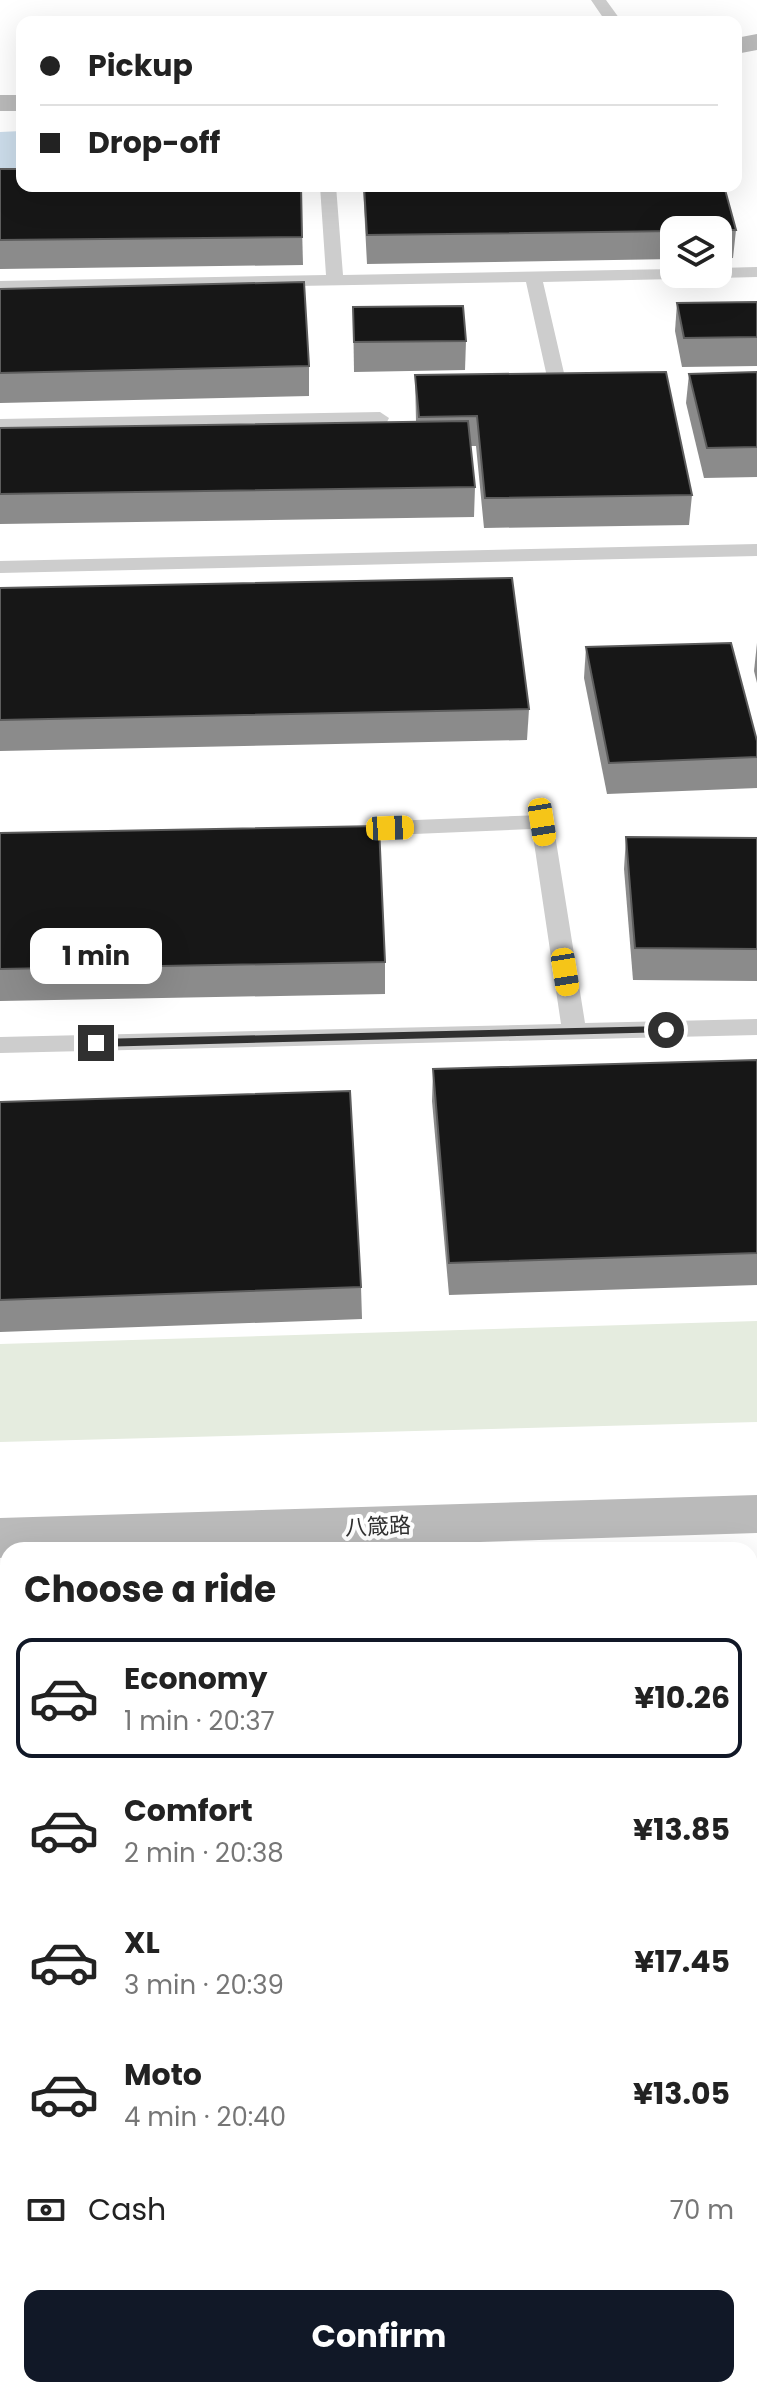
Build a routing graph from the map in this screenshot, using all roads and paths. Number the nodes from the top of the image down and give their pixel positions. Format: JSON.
{"nodes":[{"id":1,"x":328,"y":192,"type":"edge"},
{"id":2,"x":757,"y":272,"type":"edge"},
{"id":3,"x":732,"y":273,"type":"edge"},
{"id":4,"x":660,"y":274,"type":"edge"},
{"id":5,"x":533,"y":276,"type":"junction"},
{"id":6,"x":335,"y":280,"type":"junction"},
{"id":7,"x":0,"y":286,"type":"edge"},
{"id":8,"x":558,"y":386,"type":"edge"},
{"id":9,"x":380,"y":418,"type":"dead end"},
{"id":10,"x":0,"y":425,"type":"edge"},
{"id":11,"x":757,"y":550,"type":"edge"},
{"id":12,"x":0,"y":567,"type":"edge"},
{"id":13,"x":390,"y":828,"type":"dead end"},
{"id":14,"x":757,"y":1027,"type":"edge"},
{"id":15,"x":574,"y":1032,"type":"junction"},
{"id":16,"x":0,"y":1045,"type":"edge"},
{"id":17,"x":757,"y":1514,"type":"edge"},
{"id":18,"x":0,"y":1538,"type":"edge"}],
"edges":[{"from":1,"to":6,"type":"lane"},
{"from":2,"to":3,"type":"lane"},
{"from":4,"to":5,"type":"lane"},
{"from":5,"to":6,"type":"lane"},
{"from":5,"to":8,"type":"lane"},
{"from":6,"to":7,"type":"lane"},
{"from":9,"to":10,"type":"lane"},
{"from":11,"to":12,"type":"lane"},
{"from":13,"to":15,"type":"lane"},
{"from":14,"to":15,"type":"lane"},
{"from":15,"to":16,"type":"lane"},
{"from":17,"to":18,"type":"street","name":"八箴路"}]}
